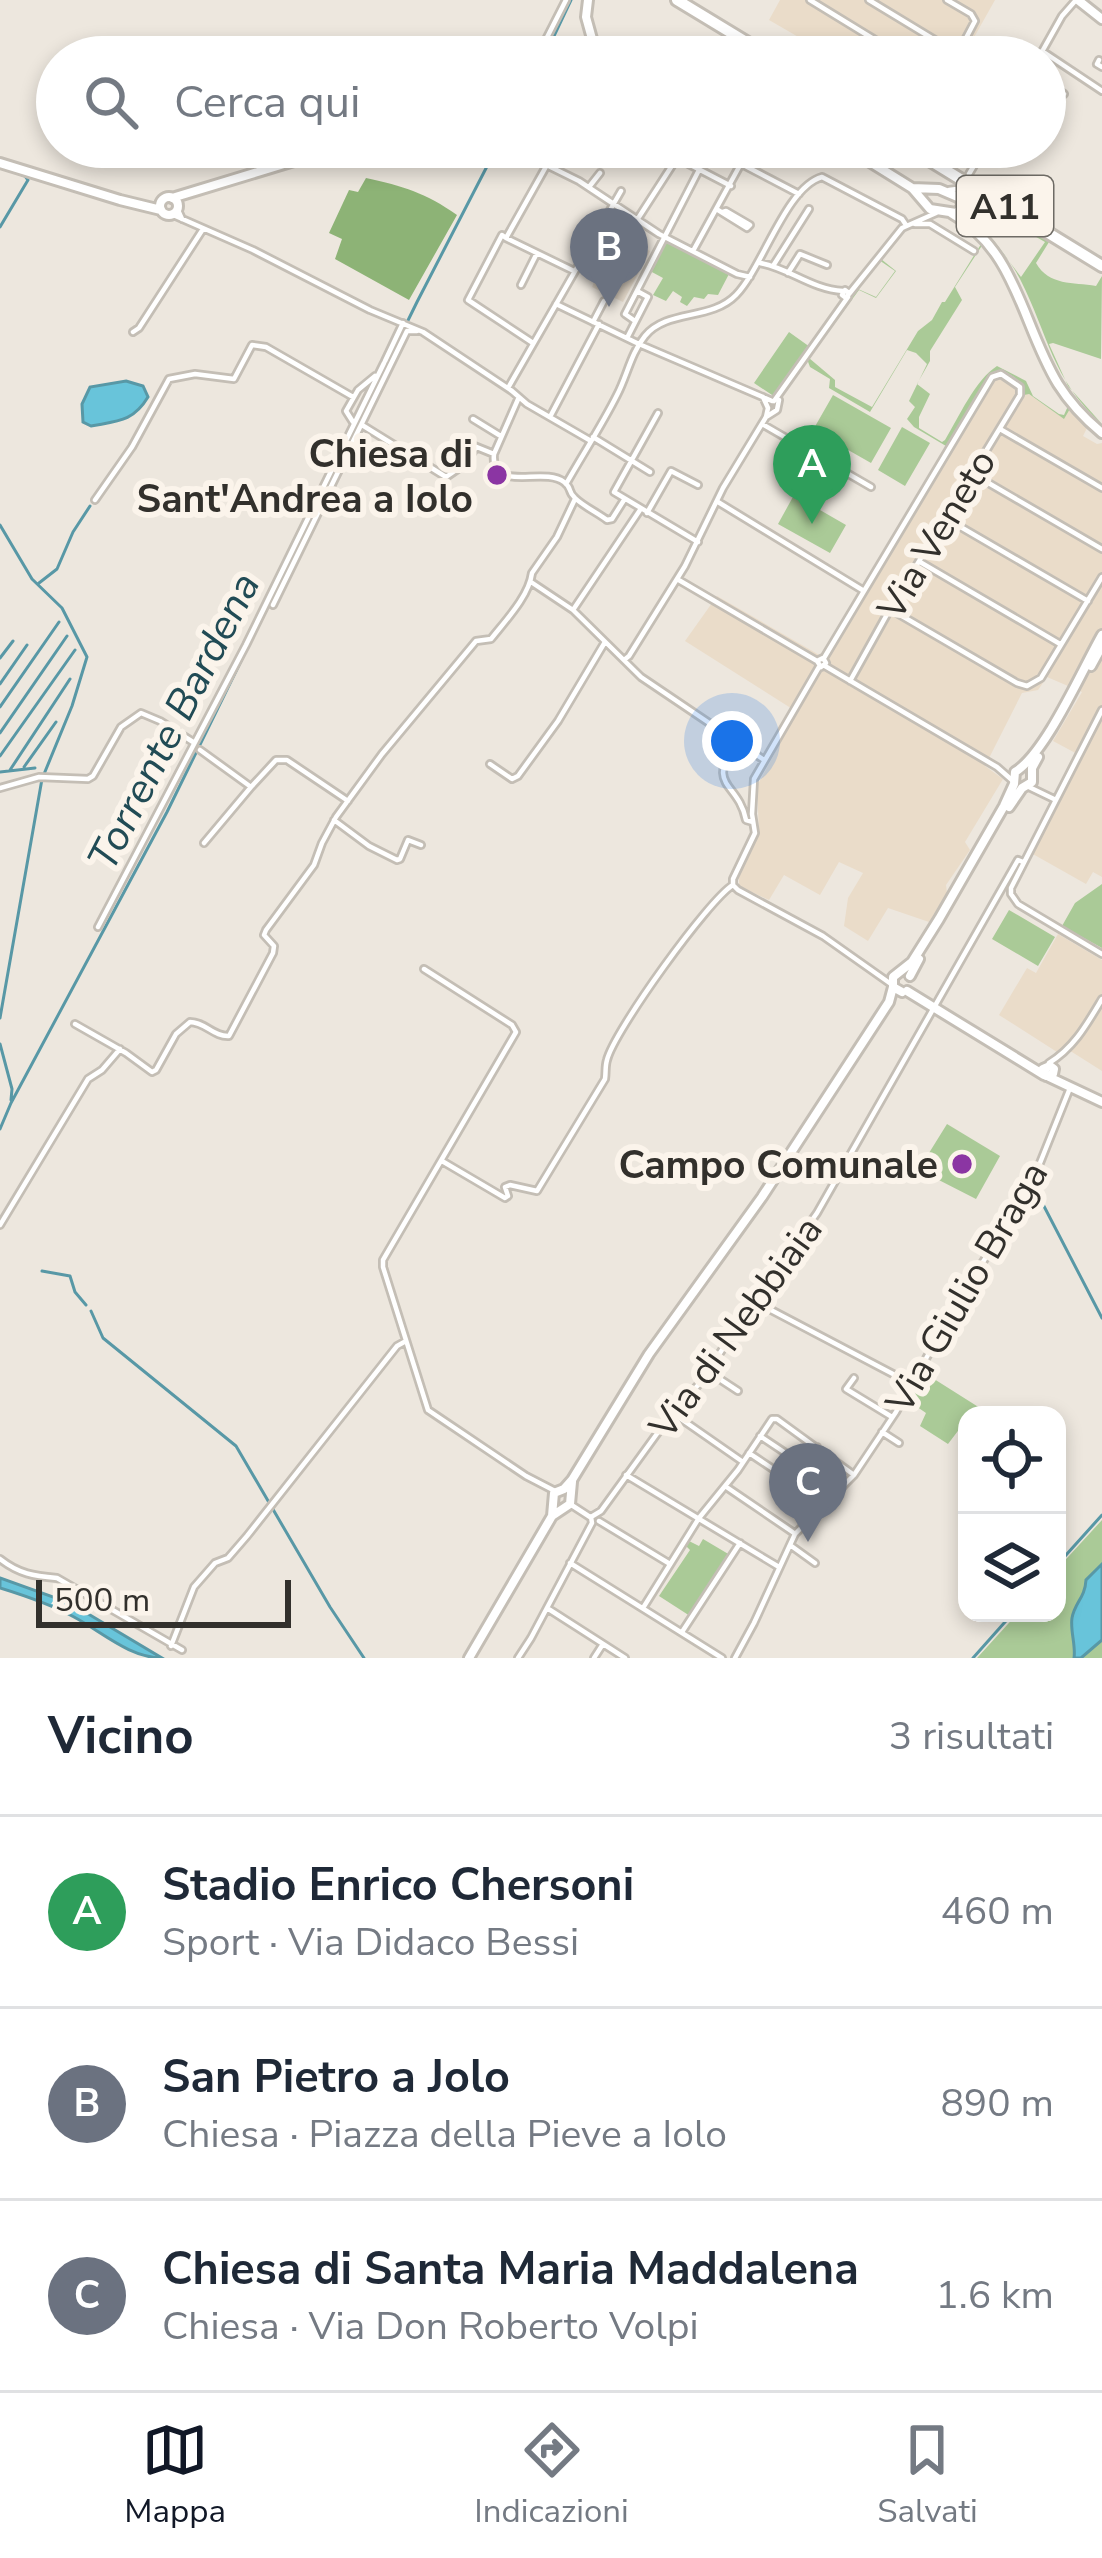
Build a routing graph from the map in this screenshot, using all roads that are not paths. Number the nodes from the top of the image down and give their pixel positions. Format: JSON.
{"nodes":[{"id":1,"x":566,"y":0,"type":"edge"},
{"id":2,"x":588,"y":0,"type":"edge"},
{"id":3,"x":665,"y":0,"type":"edge"},
{"id":4,"x":676,"y":0,"type":"edge"},
{"id":5,"x":810,"y":0,"type":"edge"},
{"id":6,"x":869,"y":0,"type":"edge"},
{"id":7,"x":947,"y":0,"type":"edge"},
{"id":8,"x":1077,"y":0,"type":"edge"},
{"id":9,"x":1102,"y":19,"type":"edge"},
{"id":10,"x":548,"y":36,"type":"edge"},
{"id":11,"x":591,"y":36,"type":"edge"},
{"id":12,"x":724,"y":36,"type":"edge"},
{"id":13,"x":736,"y":36,"type":"edge"},
{"id":14,"x":869,"y":36,"type":"edge"},
{"id":15,"x":927,"y":36,"type":"edge"},
{"id":16,"x":969,"y":36,"type":"edge"},
{"id":17,"x":1051,"y":36,"type":"edge"},
{"id":18,"x":1066,"y":68,"type":"edge"},
{"id":19,"x":1101,"y":88,"type":"edge"},
{"id":20,"x":0,"y":163,"type":"edge"},
{"id":21,"x":268,"y":168,"type":"edge"},
{"id":22,"x":546,"y":168,"type":"edge"},
{"id":23,"x":555,"y":168,"type":"edge"},
{"id":24,"x":671,"y":168,"type":"edge"},
{"id":25,"x":695,"y":168,"type":"edge"},
{"id":26,"x":740,"y":168,"type":"edge"},
{"id":27,"x":751,"y":168,"type":"edge"},
{"id":28,"x":880,"y":168,"type":"edge"},
{"id":29,"x":943,"y":168,"type":"edge"},
{"id":30,"x":952,"y":168,"type":"edge"},
{"id":31,"x":973,"y":168,"type":"edge"},
{"id":32,"x":699,"y":170,"type":"junction"},
{"id":33,"x":600,"y":173,"type":"dead end"},
{"id":34,"x":969,"y":174,"type":"dead end"},
{"id":35,"x":731,"y":185,"type":"junction"},
{"id":36,"x":589,"y":188,"type":"junction"},
{"id":37,"x":912,"y":188,"type":"junction"},
{"id":38,"x":940,"y":189,"type":"junction"},
{"id":39,"x":621,"y":191,"type":"dead end"},
{"id":40,"x":799,"y":194,"type":"junction"},
{"id":41,"x":962,"y":202,"type":"junction"},
{"id":42,"x":612,"y":205,"type":"junction"},
{"id":43,"x":170,"y":206,"type":"junction"},
{"id":44,"x":809,"y":209,"type":"dead end"},
{"id":45,"x":935,"y":209,"type":"junction"},
{"id":46,"x":720,"y":211,"type":"junction"},
{"id":47,"x":736,"y":219,"type":"dead end"},
{"id":48,"x":637,"y":220,"type":"junction"},
{"id":49,"x":910,"y":224,"type":"junction"},
{"id":50,"x":930,"y":224,"type":"junction"},
{"id":51,"x":203,"y":230,"type":"junction"},
{"id":52,"x":665,"y":237,"type":"junction"},
{"id":53,"x":506,"y":238,"type":"junction"},
{"id":54,"x":974,"y":250,"type":"dead end"},
{"id":55,"x":693,"y":251,"type":"junction"},
{"id":56,"x":537,"y":253,"type":"junction"},
{"id":57,"x":1102,"y":262,"type":"edge"},
{"id":58,"x":760,"y":263,"type":"junction"},
{"id":59,"x":827,"y":265,"type":"dead end"},
{"id":60,"x":773,"y":266,"type":"junction"},
{"id":61,"x":574,"y":271,"type":"junction"},
{"id":62,"x":788,"y":273,"type":"junction"},
{"id":63,"x":750,"y":277,"type":"junction"},
{"id":64,"x":520,"y":285,"type":"dead end"},
{"id":65,"x":637,"y":291,"type":"junction"},
{"id":66,"x":846,"y":294,"type":"junction"},
{"id":67,"x":604,"y":302,"type":"dead end"},
{"id":68,"x":556,"y":304,"type":"junction"},
{"id":69,"x":635,"y":321,"type":"junction"},
{"id":70,"x":596,"y":323,"type":"junction"},
{"id":71,"x":407,"y":327,"type":"junction"},
{"id":72,"x":133,"y":332,"type":"dead end"},
{"id":73,"x":627,"y":338,"type":"junction"},
{"id":74,"x":533,"y":343,"type":"junction"},
{"id":75,"x":639,"y":344,"type":"junction"},
{"id":76,"x":384,"y":363,"type":"junction"},
{"id":77,"x":508,"y":388,"type":"junction"},
{"id":78,"x":353,"y":397,"type":"junction"},
{"id":79,"x":520,"y":397,"type":"junction"},
{"id":80,"x":772,"y":405,"type":"junction"},
{"id":81,"x":658,"y":412,"type":"dead end"},
{"id":82,"x":550,"y":417,"type":"junction"},
{"id":83,"x":473,"y":419,"type":"dead end"},
{"id":84,"x":764,"y":421,"type":"junction"},
{"id":85,"x":358,"y":424,"type":"junction"},
{"id":86,"x":1000,"y":429,"type":"junction"},
{"id":87,"x":1102,"y":430,"type":"edge"},
{"id":88,"x":501,"y":436,"type":"junction"},
{"id":89,"x":592,"y":439,"type":"junction"},
{"id":90,"x":462,"y":441,"type":"dead end"},
{"id":91,"x":476,"y":447,"type":"junction"},
{"id":92,"x":494,"y":454,"type":"junction"},
{"id":93,"x":630,"y":460,"type":"junction"},
{"id":94,"x":650,"y":472,"type":"dead end"},
{"id":95,"x":973,"y":474,"type":"junction"},
{"id":96,"x":566,"y":484,"type":"junction"},
{"id":97,"x":698,"y":485,"type":"dead end"},
{"id":98,"x":871,"y":487,"type":"dead end"},
{"id":99,"x":1102,"y":488,"type":"edge"},
{"id":100,"x":575,"y":499,"type":"junction"},
{"id":101,"x":95,"y":500,"type":"dead end"},
{"id":102,"x":624,"y":500,"type":"junction"},
{"id":103,"x":718,"y":502,"type":"junction"},
{"id":104,"x":644,"y":511,"type":"junction"},
{"id":105,"x":946,"y":519,"type":"junction"},
{"id":106,"x":698,"y":542,"type":"junction"},
{"id":107,"x":1102,"y":549,"type":"edge"},
{"id":108,"x":920,"y":562,"type":"junction"},
{"id":109,"x":1102,"y":578,"type":"edge"},
{"id":110,"x":677,"y":579,"type":"junction"},
{"id":111,"x":531,"y":582,"type":"junction"},
{"id":112,"x":864,"y":591,"type":"junction"},
{"id":113,"x":1088,"y":601,"type":"junction"},
{"id":114,"x":273,"y":605,"type":"dead end"},
{"id":115,"x":890,"y":609,"type":"junction"},
{"id":116,"x":573,"y":610,"type":"junction"},
{"id":117,"x":1102,"y":635,"type":"edge"},
{"id":118,"x":605,"y":642,"type":"junction"},
{"id":119,"x":1060,"y":644,"type":"junction"},
{"id":120,"x":1102,"y":646,"type":"edge"},
{"id":121,"x":625,"y":660,"type":"junction"},
{"id":122,"x":821,"y":663,"type":"junction"},
{"id":123,"x":850,"y":681,"type":"junction"},
{"id":124,"x":1102,"y":710,"type":"edge"},
{"id":125,"x":193,"y":742,"type":"junction"},
{"id":126,"x":735,"y":742,"type":"junction"},
{"id":127,"x":200,"y":750,"type":"dead end"},
{"id":128,"x":764,"y":760,"type":"junction"},
{"id":129,"x":490,"y":764,"type":"dead end"},
{"id":130,"x":1024,"y":780,"type":"junction"},
{"id":131,"x":251,"y":787,"type":"junction"},
{"id":132,"x":0,"y":788,"type":"edge"},
{"id":133,"x":1056,"y":800,"type":"junction"},
{"id":134,"x":348,"y":801,"type":"junction"},
{"id":135,"x":334,"y":820,"type":"junction"},
{"id":136,"x":753,"y":822,"type":"junction"},
{"id":137,"x":204,"y":843,"type":"dead end"},
{"id":138,"x":421,"y":845,"type":"dead end"},
{"id":139,"x":1022,"y":862,"type":"junction"},
{"id":140,"x":734,"y":885,"type":"junction"},
{"id":141,"x":98,"y":927,"type":"dead end"},
{"id":142,"x":1102,"y":954,"type":"edge"},
{"id":143,"x":424,"y":969,"type":"dead end"},
{"id":144,"x":875,"y":972,"type":"junction"},
{"id":145,"x":902,"y":982,"type":"junction"},
{"id":146,"x":1102,"y":999,"type":"edge"},
{"id":147,"x":934,"y":1006,"type":"junction"},
{"id":148,"x":74,"y":1024,"type":"dead end"},
{"id":149,"x":120,"y":1049,"type":"junction"},
{"id":150,"x":1050,"y":1073,"type":"junction"},
{"id":151,"x":1070,"y":1088,"type":"junction"},
{"id":152,"x":1102,"y":1102,"type":"edge"},
{"id":153,"x":442,"y":1161,"type":"junction"},
{"id":154,"x":0,"y":1225,"type":"edge"},
{"id":155,"x":754,"y":1301,"type":"junction"},
{"id":156,"x":406,"y":1341,"type":"junction"},
{"id":157,"x":709,"y":1372,"type":"junction"},
{"id":158,"x":854,"y":1378,"type":"dead end"},
{"id":159,"x":912,"y":1384,"type":"junction"},
{"id":160,"x":738,"y":1391,"type":"dead end"},
{"id":161,"x":672,"y":1414,"type":"junction"},
{"id":162,"x":892,"y":1417,"type":"junction"},
{"id":163,"x":882,"y":1432,"type":"junction"},
{"id":164,"x":760,"y":1436,"type":"junction"},
{"id":165,"x":899,"y":1443,"type":"dead end"},
{"id":166,"x":817,"y":1447,"type":"junction"},
{"id":167,"x":749,"y":1453,"type":"junction"},
{"id":168,"x":743,"y":1462,"type":"junction"},
{"id":169,"x":805,"y":1466,"type":"junction"},
{"id":170,"x":854,"y":1474,"type":"junction"},
{"id":171,"x":626,"y":1475,"type":"junction"},
{"id":172,"x":725,"y":1486,"type":"junction"},
{"id":173,"x":560,"y":1501,"type":"junction"},
{"id":174,"x":699,"y":1517,"type":"junction"},
{"id":175,"x":595,"y":1520,"type":"junction"},
{"id":176,"x":795,"y":1534,"type":"junction"},
{"id":177,"x":740,"y":1543,"type":"junction"},
{"id":178,"x":790,"y":1545,"type":"junction"},
{"id":179,"x":0,"y":1559,"type":"edge"},
{"id":180,"x":570,"y":1563,"type":"junction"},
{"id":181,"x":815,"y":1563,"type":"dead end"},
{"id":182,"x":670,"y":1564,"type":"junction"},
{"id":183,"x":779,"y":1567,"type":"junction"},
{"id":184,"x":547,"y":1608,"type":"junction"},
{"id":185,"x":643,"y":1608,"type":"junction"},
{"id":186,"x":682,"y":1632,"type":"junction"},
{"id":187,"x":603,"y":1645,"type":"junction"},
{"id":188,"x":171,"y":1646,"type":"junction"},
{"id":189,"x":182,"y":1650,"type":"dead end"},
{"id":190,"x":615,"y":1654,"type":"edge"},
{"id":191,"x":470,"y":1658,"type":"edge"},
{"id":192,"x":518,"y":1658,"type":"edge"},
{"id":193,"x":594,"y":1658,"type":"edge"},
{"id":194,"x":625,"y":1658,"type":"edge"},
{"id":195,"x":722,"y":1658,"type":"edge"},
{"id":196,"x":735,"y":1658,"type":"edge"}],
"edges":[{"from":1,"to":10,"type":"street"},
{"from":2,"to":11,"type":"street"},
{"from":3,"to":12,"type":"highway"},
{"from":4,"to":13,"type":"highway"},
{"from":5,"to":14,"type":"street"},
{"from":6,"to":15,"type":"street"},
{"from":7,"to":16,"type":"street"},
{"from":8,"to":9,"type":"street"},
{"from":8,"to":17,"type":"street"},
{"from":18,"to":19,"type":"street"},
{"from":20,"to":43,"type":"street"},
{"from":21,"to":43,"type":"street"},
{"from":22,"to":53,"type":"street"},
{"from":23,"to":36,"type":"street"},
{"from":24,"to":48,"type":"street"},
{"from":25,"to":32,"type":"street"},
{"from":26,"to":35,"type":"street"},
{"from":27,"to":40,"type":"street"},
{"from":28,"to":37,"type":"street"},
{"from":29,"to":57,"type":"highway","number":"A11"},
{"from":30,"to":57,"type":"highway","number":"A11"},
{"from":31,"to":34,"type":"street"},
{"from":32,"to":35,"type":"street"},
{"from":32,"to":52,"type":"street"},
{"from":33,"to":36,"type":"street"},
{"from":35,"to":46,"type":"street"},
{"from":36,"to":42,"type":"street"},
{"from":37,"to":38,"type":"street"},
{"from":37,"to":45,"type":"street"},
{"from":38,"to":41,"type":"street"},
{"from":38,"to":45,"type":"street"},
{"from":39,"to":42,"type":"street"},
{"from":40,"to":49,"type":"street"},
{"from":40,"to":58,"type":"street"},
{"from":41,"to":45,"type":"street"},
{"from":41,"to":87,"type":"street"},
{"from":42,"to":48,"type":"street"},
{"from":42,"to":61,"type":"street"},
{"from":43,"to":51,"type":"street"},
{"from":44,"to":60,"type":"street"},
{"from":45,"to":49,"type":"street"},
{"from":45,"to":50,"type":"street"},
{"from":45,"to":87,"type":"street"},
{"from":46,"to":47,"type":"street"},
{"from":46,"to":55,"type":"street"},
{"from":48,"to":52,"type":"street"},
{"from":49,"to":50,"type":"street"},
{"from":49,"to":66,"type":"street"},
{"from":50,"to":54,"type":"street"},
{"from":51,"to":71,"type":"street"},
{"from":51,"to":72,"type":"street"},
{"from":52,"to":55,"type":"street"},
{"from":52,"to":65,"type":"street"},
{"from":53,"to":56,"type":"street"},
{"from":53,"to":74,"type":"street"},
{"from":55,"to":63,"type":"street"},
{"from":56,"to":61,"type":"street"},
{"from":56,"to":64,"type":"street"},
{"from":58,"to":60,"type":"street"},
{"from":58,"to":63,"type":"street"},
{"from":59,"to":62,"type":"street"},
{"from":60,"to":62,"type":"street"},
{"from":61,"to":68,"type":"street"},
{"from":62,"to":66,"type":"street"},
{"from":63,"to":75,"type":"street"},
{"from":65,"to":69,"type":"street"},
{"from":65,"to":69,"type":"street"},
{"from":66,"to":80,"type":"street"},
{"from":67,"to":70,"type":"street"},
{"from":68,"to":70,"type":"street"},
{"from":68,"to":74,"type":"street"},
{"from":69,"to":73,"type":"street"},
{"from":70,"to":73,"type":"street"},
{"from":70,"to":82,"type":"street"},
{"from":71,"to":76,"type":"street"},
{"from":71,"to":77,"type":"street"},
{"from":71,"to":85,"type":"street"},
{"from":73,"to":75,"type":"street"},
{"from":74,"to":77,"type":"street"},
{"from":75,"to":80,"type":"street"},
{"from":75,"to":89,"type":"street"},
{"from":76,"to":78,"type":"street"},
{"from":76,"to":85,"type":"street"},
{"from":77,"to":79,"type":"street"},
{"from":78,"to":85,"type":"street"},
{"from":78,"to":101,"type":"street"},
{"from":79,"to":82,"type":"street"},
{"from":79,"to":88,"type":"street"},
{"from":80,"to":84,"type":"street"},
{"from":81,"to":93,"type":"street"},
{"from":82,"to":89,"type":"street"},
{"from":83,"to":88,"type":"street"},
{"from":84,"to":98,"type":"street"},
{"from":84,"to":103,"type":"street"},
{"from":85,"to":91,"type":"street"},
{"from":85,"to":114,"type":"street"},
{"from":85,"to":125,"type":"street"},
{"from":86,"to":95,"type":"street","name":"Via Veneto"},
{"from":86,"to":99,"type":"street"},
{"from":86,"to":112,"type":"street","name":"Via Veneto"},
{"from":88,"to":92,"type":"street"},
{"from":89,"to":93,"type":"street"},
{"from":89,"to":96,"type":"street"},
{"from":90,"to":91,"type":"street"},
{"from":91,"to":92,"type":"street"},
{"from":92,"to":96,"type":"street"},
{"from":93,"to":94,"type":"street"},
{"from":93,"to":102,"type":"street"},
{"from":95,"to":105,"type":"street","name":"Via Veneto"},
{"from":95,"to":107,"type":"street"},
{"from":96,"to":100,"type":"street"},
{"from":97,"to":104,"type":"street"},
{"from":100,"to":102,"type":"street"},
{"from":100,"to":111,"type":"street"},
{"from":102,"to":104,"type":"street"},
{"from":103,"to":106,"type":"street"},
{"from":103,"to":112,"type":"street"},
{"from":104,"to":106,"type":"street"},
{"from":104,"to":116,"type":"street"},
{"from":105,"to":108,"type":"street","name":"Via Veneto"},
{"from":105,"to":113,"type":"street"},
{"from":106,"to":110,"type":"street"},
{"from":108,"to":115,"type":"street","name":"Via Veneto"},
{"from":108,"to":119,"type":"street"},
{"from":109,"to":113,"type":"street"},
{"from":110,"to":121,"type":"street"},
{"from":110,"to":122,"type":"street"},
{"from":111,"to":116,"type":"street"},
{"from":111,"to":134,"type":"street"},
{"from":112,"to":122,"type":"street"},
{"from":113,"to":119,"type":"street"},
{"from":115,"to":119,"type":"street"},
{"from":115,"to":123,"type":"street","name":"Via Veneto"},
{"from":116,"to":118,"type":"street"},
{"from":117,"to":130,"type":"street"},
{"from":118,"to":121,"type":"street"},
{"from":118,"to":129,"type":"street"},
{"from":120,"to":130,"type":"street"},
{"from":121,"to":126,"type":"street"},
{"from":122,"to":123,"type":"street"},
{"from":122,"to":128,"type":"street"},
{"from":123,"to":130,"type":"street"},
{"from":124,"to":133,"type":"street"},
{"from":125,"to":132,"type":"street"},
{"from":125,"to":141,"type":"street"},
{"from":126,"to":128,"type":"street"},
{"from":126,"to":136,"type":"street"},
{"from":127,"to":131,"type":"street"},
{"from":128,"to":136,"type":"street"},
{"from":130,"to":133,"type":"street"},
{"from":130,"to":145,"type":"street"},
{"from":131,"to":134,"type":"street"},
{"from":131,"to":137,"type":"street"},
{"from":133,"to":139,"type":"street"},
{"from":134,"to":135,"type":"street"},
{"from":135,"to":138,"type":"street"},
{"from":135,"to":149,"type":"street"},
{"from":136,"to":140,"type":"street"},
{"from":139,"to":142,"type":"street"},
{"from":139,"to":147,"type":"street","name":"Via di Nebbiaia"},
{"from":140,"to":144,"type":"street"},
{"from":140,"to":153,"type":"street"},
{"from":143,"to":153,"type":"street"},
{"from":144,"to":145,"type":"street"},
{"from":144,"to":145,"type":"street"},
{"from":145,"to":147,"type":"street"},
{"from":145,"to":173,"type":"street"},
{"from":146,"to":150,"type":"street"},
{"from":147,"to":150,"type":"street"},
{"from":147,"to":155,"type":"street","name":"Via di Nebbiaia"},
{"from":148,"to":149,"type":"street"},
{"from":149,"to":154,"type":"street"},
{"from":150,"to":151,"type":"street"},
{"from":151,"to":152,"type":"street"},
{"from":151,"to":159,"type":"street","name":"Via Giulio Braga"},
{"from":153,"to":156,"type":"street"},
{"from":155,"to":157,"type":"street","name":"Via di Nebbiaia"},
{"from":155,"to":159,"type":"street"},
{"from":156,"to":173,"type":"street"},
{"from":156,"to":188,"type":"street"},
{"from":157,"to":160,"type":"street"},
{"from":157,"to":161,"type":"street","name":"Via di Nebbiaia"},
{"from":158,"to":162,"type":"street"},
{"from":159,"to":162,"type":"street","name":"Via Giulio Braga"},
{"from":161,"to":168,"type":"street"},
{"from":161,"to":171,"type":"street","name":"Via di Nebbiaia"},
{"from":162,"to":163,"type":"street","name":"Via Giulio Braga"},
{"from":163,"to":165,"type":"street"},
{"from":163,"to":170,"type":"street","name":"Via Giulio Braga"},
{"from":164,"to":166,"type":"street"},
{"from":164,"to":167,"type":"street"},
{"from":164,"to":169,"type":"street"},
{"from":166,"to":169,"type":"street"},
{"from":166,"to":170,"type":"street"},
{"from":167,"to":168,"type":"street"},
{"from":167,"to":169,"type":"street"},
{"from":168,"to":172,"type":"street"},
{"from":170,"to":176,"type":"street","name":"Via Giulio Braga"},
{"from":171,"to":174,"type":"street"},
{"from":171,"to":175,"type":"street","name":"Via di Nebbiaia"},
{"from":172,"to":174,"type":"street"},
{"from":172,"to":176,"type":"street"},
{"from":173,"to":175,"type":"street"},
{"from":173,"to":191,"type":"street"},
{"from":174,"to":177,"type":"street"},
{"from":174,"to":182,"type":"street"},
{"from":175,"to":180,"type":"street","name":"Via di Nebbiaia"},
{"from":175,"to":182,"type":"street"},
{"from":176,"to":178,"type":"street","name":"Via Giulio Braga"},
{"from":177,"to":183,"type":"street"},
{"from":177,"to":186,"type":"street"},
{"from":178,"to":181,"type":"street"},
{"from":178,"to":183,"type":"street","name":"Via Giulio Braga"},
{"from":179,"to":188,"type":"street"},
{"from":180,"to":184,"type":"street","name":"Via di Nebbiaia"},
{"from":180,"to":185,"type":"street"},
{"from":182,"to":185,"type":"street"},
{"from":183,"to":196,"type":"street","name":"Via Giulio Braga"},
{"from":184,"to":187,"type":"street"},
{"from":184,"to":192,"type":"street","name":"Via di Nebbiaia"},
{"from":185,"to":186,"type":"street"},
{"from":186,"to":195,"type":"street"},
{"from":187,"to":190,"type":"street"},
{"from":187,"to":193,"type":"street"},
{"from":188,"to":189,"type":"street"},
{"from":190,"to":194,"type":"street"}]}
